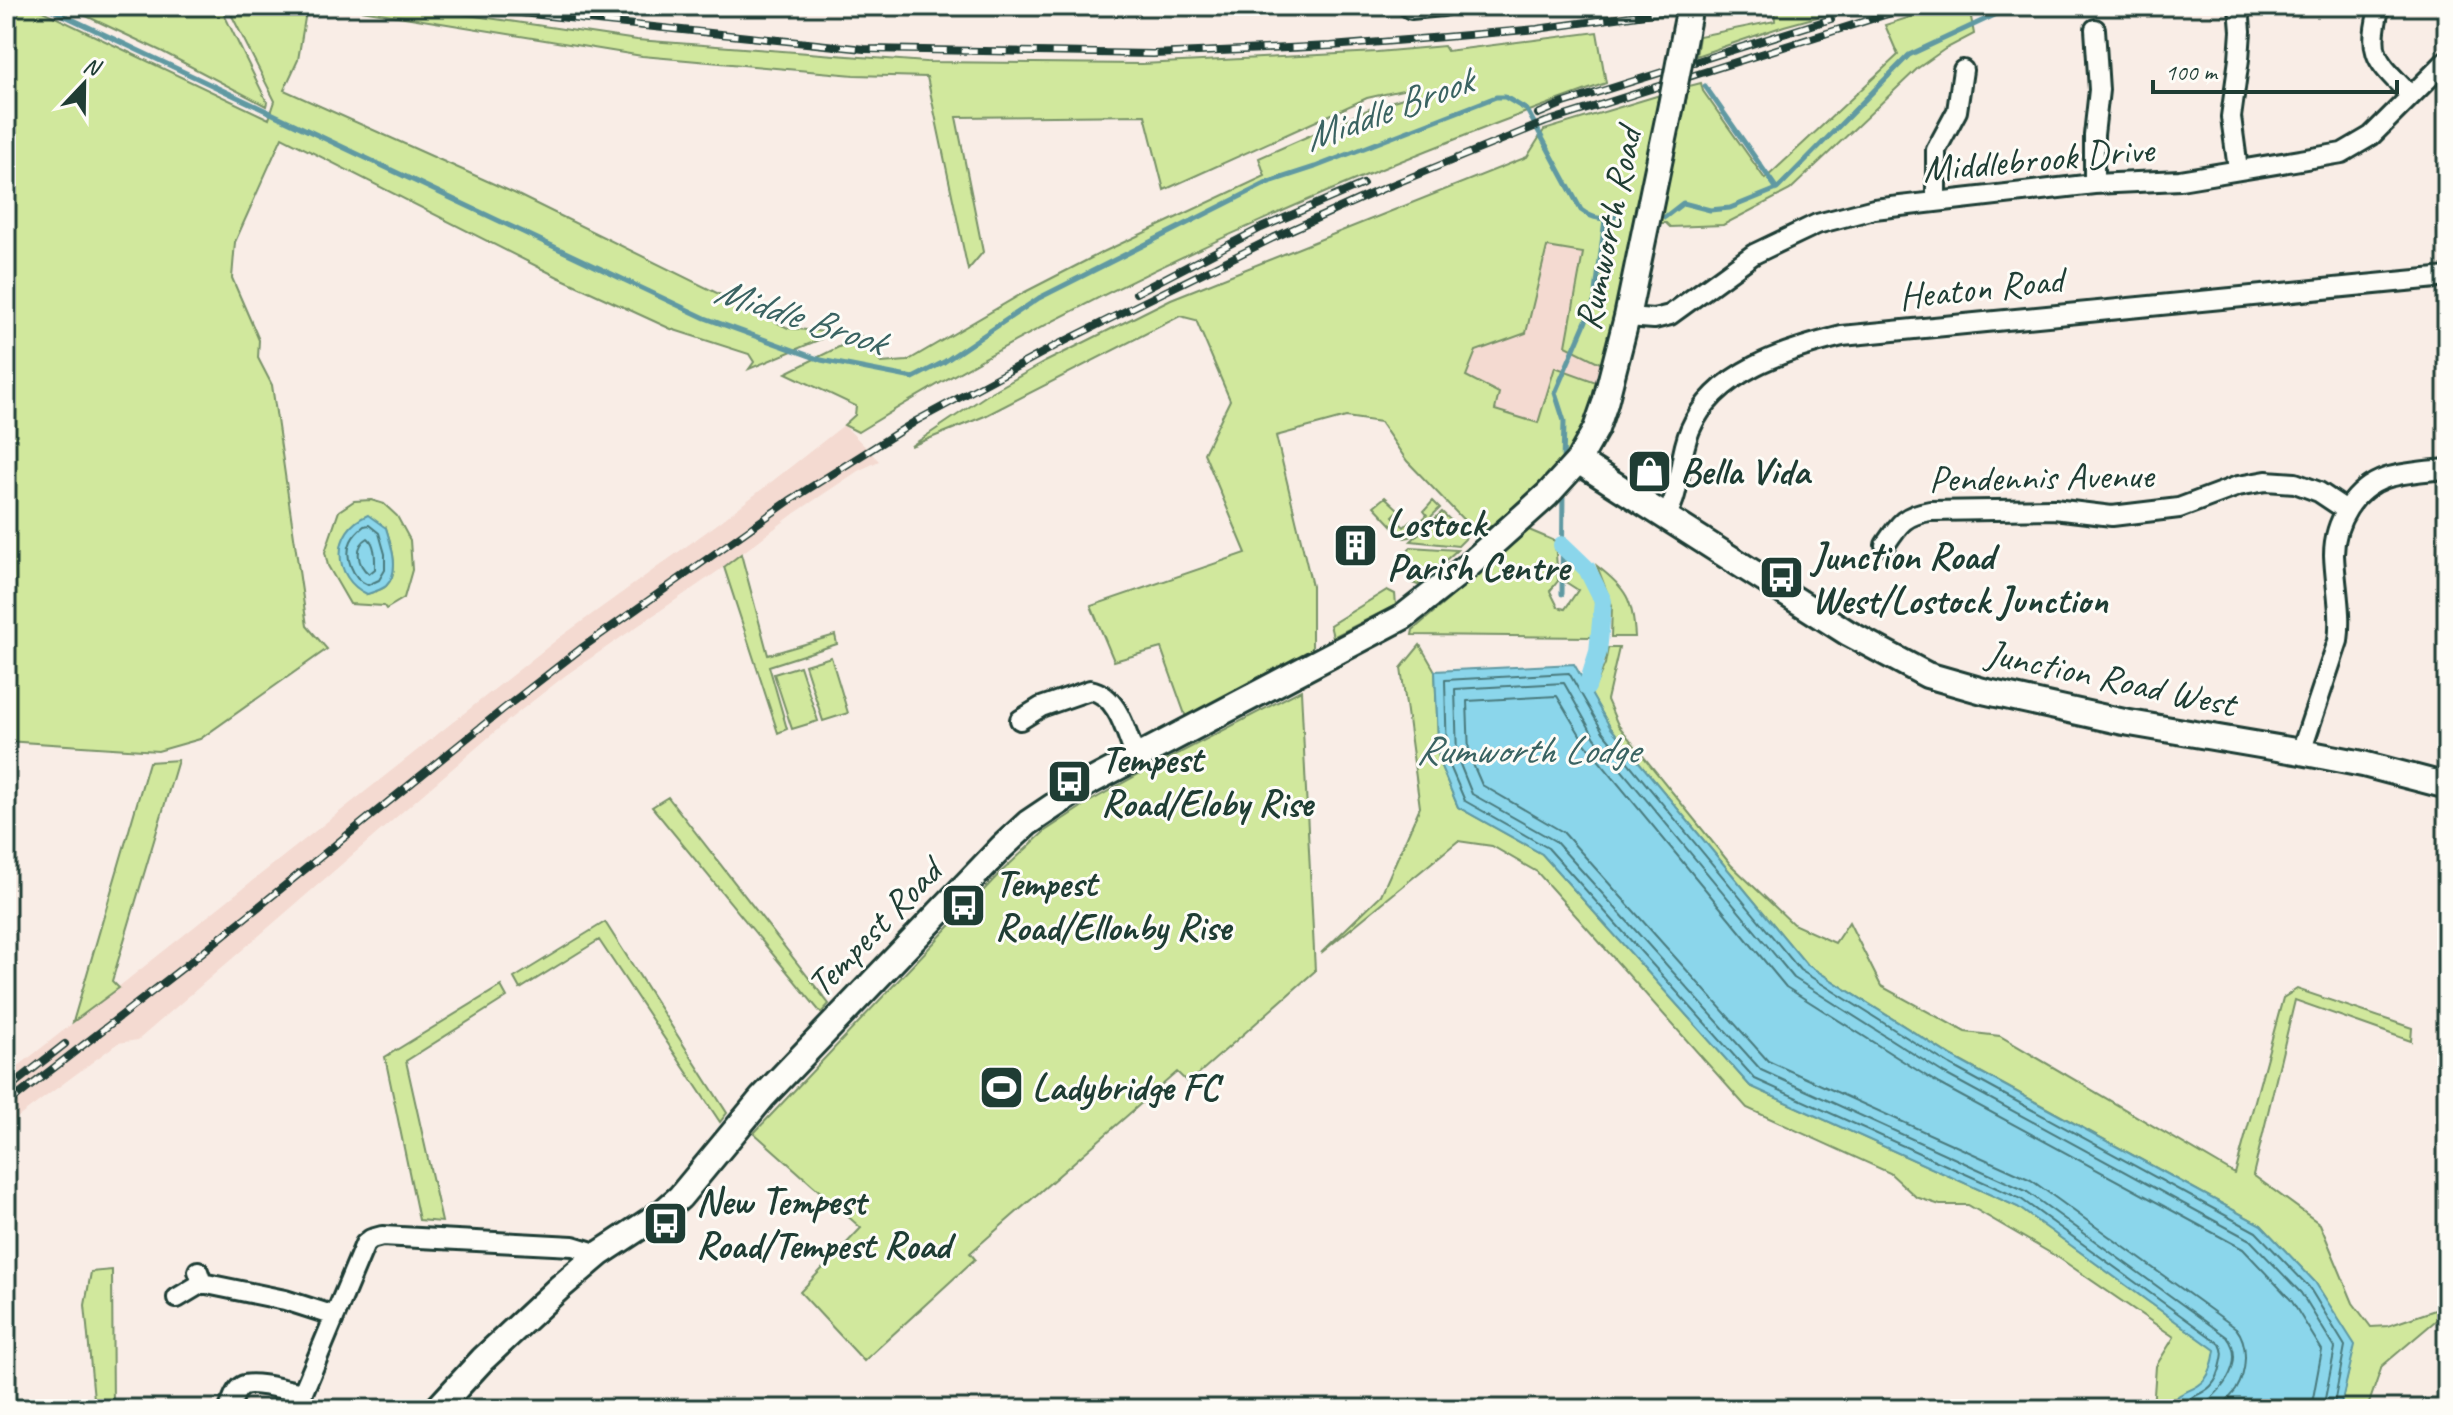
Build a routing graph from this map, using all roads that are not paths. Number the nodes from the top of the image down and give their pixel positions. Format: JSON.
{"nodes":[{"id":1,"x":1407,"y":6,"type":"edge"},
{"id":2,"x":1443,"y":6,"type":"edge"},
{"id":3,"x":1690,"y":6,"type":"edge"},
{"id":4,"x":2380,"y":6,"type":"edge"},
{"id":5,"x":2245,"y":9,"type":"edge"},
{"id":6,"x":2095,"y":29,"type":"dead end"},
{"id":7,"x":2447,"y":60,"type":"edge"},
{"id":8,"x":1963,"y":70,"type":"dead end"},
{"id":9,"x":2411,"y":96,"type":"junction"},
{"id":10,"x":2238,"y":169,"type":"junction"},
{"id":11,"x":2094,"y":184,"type":"junction"},
{"id":12,"x":1936,"y":202,"type":"junction"},
{"id":13,"x":2447,"y":277,"type":"edge"},
{"id":14,"x":1627,"y":317,"type":"junction"},
{"id":15,"x":1578,"y":461,"type":"junction"},
{"id":16,"x":2447,"y":469,"type":"edge"},
{"id":17,"x":2346,"y":510,"type":"junction"},
{"id":18,"x":1665,"y":518,"type":"junction"},
{"id":19,"x":1885,"y":545,"type":"dead end"},
{"id":20,"x":1020,"y":720,"type":"dead end"},
{"id":21,"x":2301,"y":752,"type":"junction"},
{"id":22,"x":1136,"y":758,"type":"junction"},
{"id":23,"x":2447,"y":786,"type":"edge"},
{"id":24,"x":599,"y":1254,"type":"junction"},
{"id":25,"x":177,"y":1298,"type":"dead end"},
{"id":26,"x":335,"y":1316,"type":"junction"},
{"id":27,"x":299,"y":1401,"type":"edge"},
{"id":28,"x":229,"y":1409,"type":"edge"},
{"id":29,"x":437,"y":1409,"type":"edge"}],
"edges":[{"from":1,"to":2,"type":"street"},
{"from":3,"to":14,"type":"street","name":"Rumworth Road","bridge":true},
{"from":4,"to":9,"type":"street"},
{"from":5,"to":10,"type":"street"},
{"from":6,"to":11,"type":"street"},
{"from":7,"to":9,"type":"street","name":"Middlebrook Drive"},
{"from":8,"to":12,"type":"street"},
{"from":9,"to":10,"type":"street","name":"Middlebrook Drive"},
{"from":10,"to":11,"type":"street","name":"Middlebrook Drive"},
{"from":11,"to":12,"type":"street","name":"Middlebrook Drive"},
{"from":12,"to":14,"type":"street","name":"Middlebrook Drive"},
{"from":13,"to":18,"type":"street","name":"Heaton Road"},
{"from":14,"to":15,"type":"street","name":"Rumworth Road"},
{"from":15,"to":18,"type":"street","name":"Junction Road West"},
{"from":15,"to":22,"type":"street","name":"Tempest Road"},
{"from":16,"to":17,"type":"street"},
{"from":17,"to":19,"type":"street","name":"Pendennis Avenue"},
{"from":17,"to":21,"type":"street"},
{"from":18,"to":21,"type":"street","name":"Junction Road West"},
{"from":20,"to":22,"type":"street"},
{"from":21,"to":23,"type":"street","name":"Junction Road West"},
{"from":22,"to":24,"type":"street","name":"Tempest Road"},
{"from":24,"to":26,"type":"street"},
{"from":24,"to":29,"type":"street","name":"Tempest Road"},
{"from":25,"to":26,"type":"street"},
{"from":26,"to":27,"type":"street"},
{"from":27,"to":28,"type":"street"}]}
